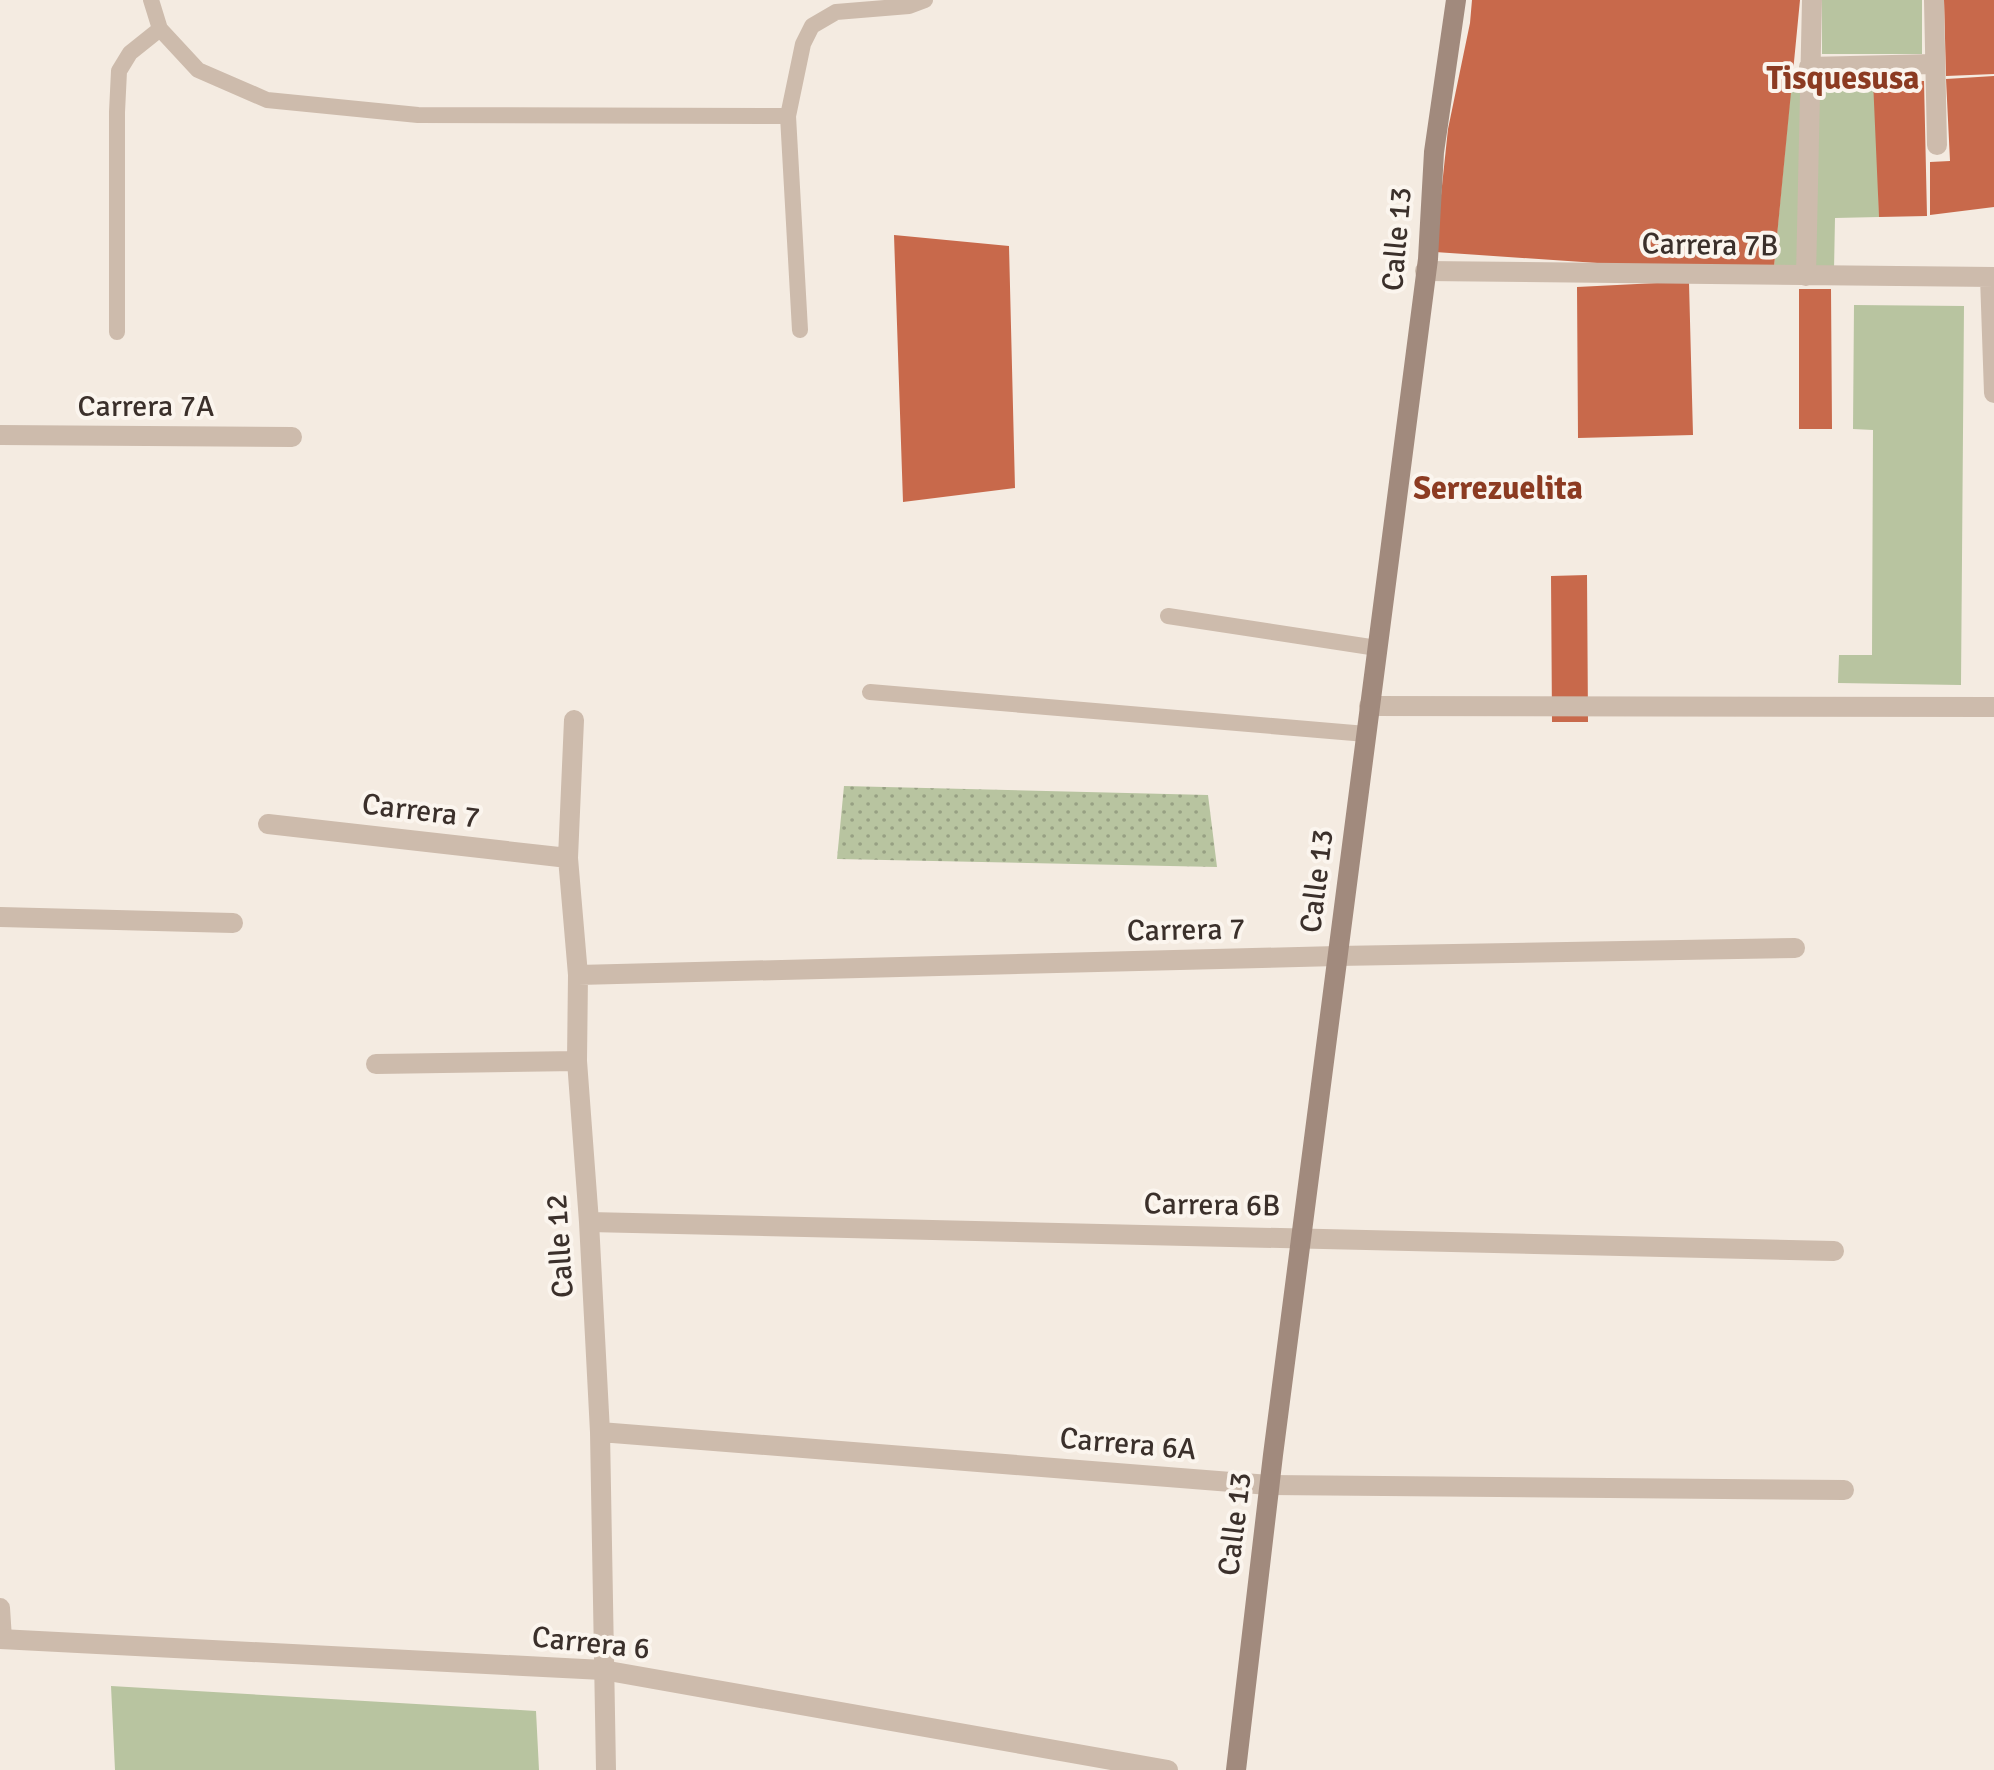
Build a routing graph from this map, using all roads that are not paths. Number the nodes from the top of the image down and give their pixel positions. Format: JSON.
{"nodes":[{"id":1,"x":151,"y":0,"type":"edge"},
{"id":2,"x":925,"y":0,"type":"edge"},
{"id":3,"x":1456,"y":0,"type":"edge"},
{"id":4,"x":1812,"y":0,"type":"edge"},
{"id":5,"x":1934,"y":0,"type":"edge"},
{"id":6,"x":160,"y":29,"type":"junction"},
{"id":7,"x":1934,"y":64,"type":"junction"},
{"id":8,"x":1809,"y":67,"type":"junction"},
{"id":9,"x":788,"y":116,"type":"junction"},
{"id":10,"x":1937,"y":145,"type":"dead end"},
{"id":11,"x":1425,"y":271,"type":"junction"},
{"id":12,"x":1806,"y":276,"type":"junction"},
{"id":13,"x":1992,"y":277,"type":"edge"},
{"id":14,"x":800,"y":330,"type":"dead end"},
{"id":15,"x":117,"y":332,"type":"dead end"},
{"id":16,"x":1994,"y":393,"type":"edge"},
{"id":17,"x":0,"y":435,"type":"edge"},
{"id":18,"x":292,"y":437,"type":"dead end"},
{"id":19,"x":1168,"y":616,"type":"dead end"},
{"id":20,"x":1377,"y":648,"type":"junction"},
{"id":21,"x":870,"y":692,"type":"dead end"},
{"id":22,"x":1369,"y":706,"type":"junction"},
{"id":23,"x":1994,"y":707,"type":"edge"},
{"id":24,"x":574,"y":720,"type":"dead end"},
{"id":25,"x":1366,"y":734,"type":"junction"},
{"id":26,"x":268,"y":824,"type":"dead end"},
{"id":27,"x":568,"y":858,"type":"junction"},
{"id":28,"x":0,"y":917,"type":"edge"},
{"id":29,"x":233,"y":923,"type":"dead end"},
{"id":30,"x":1795,"y":948,"type":"dead end"},
{"id":31,"x":1337,"y":956,"type":"junction"},
{"id":32,"x":578,"y":975,"type":"junction"},
{"id":33,"x":577,"y":1061,"type":"junction"},
{"id":34,"x":376,"y":1064,"type":"dead end"},
{"id":35,"x":589,"y":1222,"type":"junction"},
{"id":36,"x":1301,"y":1237,"type":"junction"},
{"id":37,"x":1834,"y":1251,"type":"dead end"},
{"id":38,"x":600,"y":1432,"type":"junction"},
{"id":39,"x":1269,"y":1485,"type":"junction"},
{"id":40,"x":1844,"y":1490,"type":"dead end"},
{"id":41,"x":0,"y":1608,"type":"edge"},
{"id":42,"x":1,"y":1639,"type":"edge"},
{"id":43,"x":603,"y":1670,"type":"junction"},
{"id":44,"x":606,"y":1770,"type":"edge"},
{"id":45,"x":1168,"y":1770,"type":"edge"},
{"id":46,"x":1236,"y":1770,"type":"edge"}],
"edges":[{"from":1,"to":6,"type":"lane"},
{"from":2,"to":9,"type":"lane"},
{"from":3,"to":11,"type":"main road","name":"Calle 13"},
{"from":4,"to":8,"type":"street"},
{"from":5,"to":7,"type":"street"},
{"from":6,"to":9,"type":"lane"},
{"from":6,"to":15,"type":"lane"},
{"from":7,"to":8,"type":"street"},
{"from":7,"to":10,"type":"street"},
{"from":8,"to":12,"type":"street"},
{"from":9,"to":14,"type":"lane"},
{"from":11,"to":12,"type":"street","name":"Carrera 7B"},
{"from":11,"to":20,"type":"main road","name":"Calle 13"},
{"from":12,"to":13,"type":"street","name":"Carrera 7B"},
{"from":13,"to":16,"type":"street"},
{"from":17,"to":18,"type":"street","name":"Carrera 7A"},
{"from":19,"to":20,"type":"lane"},
{"from":20,"to":22,"type":"main road","name":"Calle 13"},
{"from":21,"to":25,"type":"lane"},
{"from":22,"to":23,"type":"street"},
{"from":22,"to":25,"type":"main road","name":"Calle 13"},
{"from":24,"to":27,"type":"street","name":"Calle 12"},
{"from":25,"to":31,"type":"main road","name":"Calle 13"},
{"from":26,"to":27,"type":"street","name":"Carrera 7"},
{"from":27,"to":32,"type":"street","name":"Calle 12"},
{"from":28,"to":29,"type":"street"},
{"from":30,"to":31,"type":"street","name":"Carrera 7"},
{"from":31,"to":32,"type":"street","name":"Carrera 7"},
{"from":31,"to":36,"type":"main road","name":"Calle 13"},
{"from":32,"to":33,"type":"street","name":"Calle 12"},
{"from":33,"to":34,"type":"street"},
{"from":33,"to":35,"type":"street","name":"Calle 12"},
{"from":35,"to":36,"type":"street","name":"Carrera 6B"},
{"from":35,"to":38,"type":"street","name":"Calle 12"},
{"from":36,"to":37,"type":"street","name":"Carrera 6B"},
{"from":36,"to":39,"type":"main road","name":"Calle 13"},
{"from":38,"to":39,"type":"street","name":"Carrera 6A"},
{"from":38,"to":43,"type":"street","name":"Calle 12"},
{"from":39,"to":40,"type":"street","name":"Carrera 6A"},
{"from":39,"to":46,"type":"main road","name":"Calle 13"},
{"from":41,"to":42,"type":"street"},
{"from":42,"to":43,"type":"street","name":"Carrera 6"},
{"from":43,"to":44,"type":"street","name":"Calle 12"},
{"from":43,"to":45,"type":"street","name":"Carrera 6"}]}
